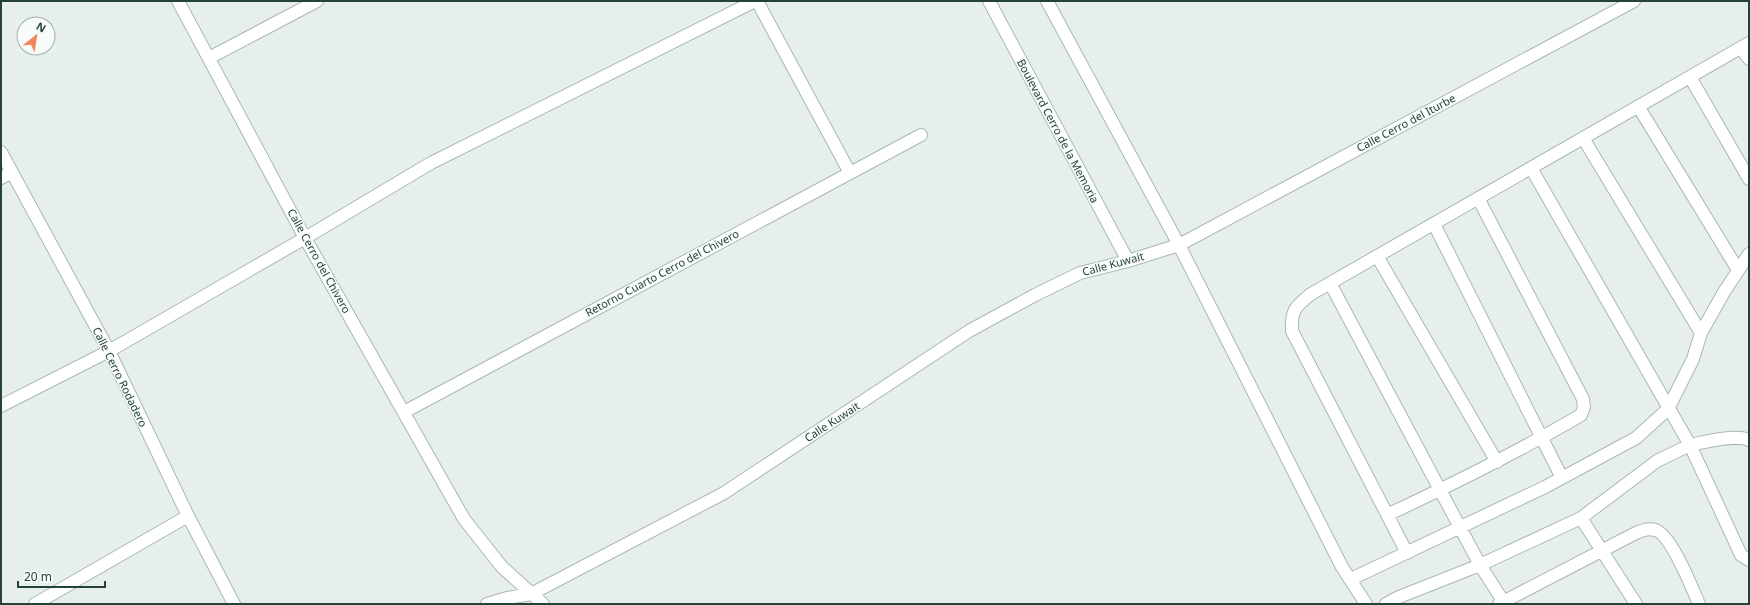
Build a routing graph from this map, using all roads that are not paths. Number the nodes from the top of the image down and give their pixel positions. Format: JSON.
{"nodes":[{"id":1,"x":178,"y":1,"type":"edge"},
{"id":2,"x":316,"y":1,"type":"edge"},
{"id":3,"x":756,"y":1,"type":"edge"},
{"id":4,"x":989,"y":1,"type":"edge"},
{"id":5,"x":1047,"y":1,"type":"edge"},
{"id":6,"x":1634,"y":1,"type":"edge"},
{"id":7,"x":1745,"y":45,"type":"edge"},
{"id":8,"x":209,"y":58,"type":"junction"},
{"id":9,"x":1749,"y":59,"type":"edge"},
{"id":10,"x":1690,"y":77,"type":"junction"},
{"id":11,"x":1638,"y":106,"type":"junction"},
{"id":12,"x":921,"y":135,"type":"dead end"},
{"id":13,"x":1583,"y":138,"type":"junction"},
{"id":14,"x":1,"y":152,"type":"edge"},
{"id":15,"x":1531,"y":168,"type":"junction"},
{"id":16,"x":12,"y":172,"type":"junction"},
{"id":17,"x":850,"y":173,"type":"junction"},
{"id":18,"x":1,"y":178,"type":"edge"},
{"id":19,"x":1749,"y":179,"type":"edge"},
{"id":20,"x":1478,"y":198,"type":"junction"},
{"id":21,"x":1434,"y":224,"type":"junction"},
{"id":22,"x":305,"y":238,"type":"junction"},
{"id":23,"x":1179,"y":245,"type":"junction"},
{"id":24,"x":1749,"y":254,"type":"edge"},
{"id":25,"x":1378,"y":256,"type":"junction"},
{"id":26,"x":1128,"y":261,"type":"junction"},
{"id":27,"x":1738,"y":270,"type":"junction"},
{"id":28,"x":1330,"y":283,"type":"junction"},
{"id":29,"x":1701,"y":333,"type":"junction"},
{"id":30,"x":109,"y":350,"type":"junction"},
{"id":31,"x":1,"y":406,"type":"edge"},
{"id":32,"x":1668,"y":409,"type":"junction"},
{"id":33,"x":404,"y":412,"type":"junction"},
{"id":34,"x":1542,"y":438,"type":"junction"},
{"id":35,"x":1749,"y":440,"type":"edge"},
{"id":36,"x":1690,"y":445,"type":"junction"},
{"id":37,"x":1497,"y":462,"type":"junction"},
{"id":38,"x":1562,"y":478,"type":"junction"},
{"id":39,"x":1442,"y":490,"type":"junction"},
{"id":40,"x":1387,"y":514,"type":"junction"},
{"id":41,"x":188,"y":516,"type":"junction"},
{"id":42,"x":1581,"y":518,"type":"junction"},
{"id":43,"x":1462,"y":527,"type":"junction"},
{"id":44,"x":1602,"y":551,"type":"junction"},
{"id":45,"x":1406,"y":553,"type":"junction"},
{"id":46,"x":1749,"y":560,"type":"edge"},
{"id":47,"x":1480,"y":565,"type":"junction"},
{"id":48,"x":1351,"y":579,"type":"junction"},
{"id":49,"x":531,"y":594,"type":"junction"},
{"id":50,"x":1503,"y":603,"type":"edge"},
{"id":51,"x":35,"y":604,"type":"edge"},
{"id":52,"x":234,"y":604,"type":"edge"},
{"id":53,"x":487,"y":604,"type":"edge"},
{"id":54,"x":543,"y":604,"type":"edge"},
{"id":55,"x":1366,"y":604,"type":"edge"},
{"id":56,"x":1386,"y":604,"type":"edge"},
{"id":57,"x":1636,"y":604,"type":"edge"},
{"id":58,"x":1699,"y":604,"type":"edge"}],
"edges":[{"from":1,"to":8,"type":"street","name":"Calle Cerro del Chivero"},
{"from":2,"to":8,"type":"street"},
{"from":3,"to":17,"type":"street"},
{"from":3,"to":22,"type":"street"},
{"from":4,"to":26,"type":"street","name":"Boulevard Cerro de la Memoria"},
{"from":5,"to":23,"type":"street"},
{"from":6,"to":23,"type":"street","name":"Calle Cerro del Iturbe"},
{"from":7,"to":9,"type":"street"},
{"from":7,"to":10,"type":"street"},
{"from":8,"to":22,"type":"street","name":"Calle Cerro del Chivero"},
{"from":10,"to":11,"type":"street"},
{"from":10,"to":19,"type":"street"},
{"from":11,"to":13,"type":"street"},
{"from":11,"to":27,"type":"street"},
{"from":12,"to":17,"type":"street","name":"Retorno Cuarto Cerro del Chivero"},
{"from":13,"to":15,"type":"street"},
{"from":13,"to":29,"type":"street"},
{"from":14,"to":16,"type":"street","name":"Calle Cerro Rodadero"},
{"from":15,"to":20,"type":"street"},
{"from":15,"to":32,"type":"street"},
{"from":16,"to":18,"type":"street"},
{"from":16,"to":30,"type":"street","name":"Calle Cerro Rodadero"},
{"from":17,"to":33,"type":"street","name":"Retorno Cuarto Cerro del Chivero"},
{"from":20,"to":21,"type":"street"},
{"from":20,"to":34,"type":"street"},
{"from":21,"to":25,"type":"street"},
{"from":21,"to":34,"type":"street"},
{"from":22,"to":30,"type":"street"},
{"from":22,"to":33,"type":"street","name":"Calle Cerro del Chivero"},
{"from":23,"to":26,"type":"street","name":"Calle Kuwait"},
{"from":23,"to":48,"type":"street"},
{"from":24,"to":27,"type":"street"},
{"from":25,"to":28,"type":"street"},
{"from":25,"to":37,"type":"street"},
{"from":26,"to":49,"type":"street","name":"Calle Kuwait"},
{"from":27,"to":29,"type":"street"},
{"from":28,"to":39,"type":"street"},
{"from":28,"to":40,"type":"street"},
{"from":29,"to":32,"type":"street"},
{"from":30,"to":31,"type":"street"},
{"from":30,"to":41,"type":"street","name":"Calle Cerro Rodadero"},
{"from":32,"to":36,"type":"street"},
{"from":32,"to":38,"type":"street"},
{"from":33,"to":49,"type":"street","name":"Calle Cerro del Chivero"},
{"from":34,"to":37,"type":"street"},
{"from":34,"to":38,"type":"street"},
{"from":35,"to":36,"type":"street"},
{"from":36,"to":42,"type":"street"},
{"from":36,"to":46,"type":"street"},
{"from":37,"to":39,"type":"street"},
{"from":38,"to":43,"type":"street"},
{"from":39,"to":40,"type":"street"},
{"from":39,"to":43,"type":"street"},
{"from":40,"to":45,"type":"street"},
{"from":41,"to":51,"type":"street"},
{"from":41,"to":52,"type":"street","name":"Calle Cerro Rodadero"},
{"from":42,"to":44,"type":"street"},
{"from":42,"to":47,"type":"street"},
{"from":43,"to":45,"type":"street"},
{"from":43,"to":47,"type":"street"},
{"from":44,"to":50,"type":"street"},
{"from":44,"to":57,"type":"street"},
{"from":44,"to":58,"type":"street"},
{"from":45,"to":48,"type":"street"},
{"from":47,"to":50,"type":"street"},
{"from":47,"to":56,"type":"street"},
{"from":48,"to":55,"type":"street"},
{"from":49,"to":53,"type":"street","name":"Calle Kuwait"},
{"from":49,"to":54,"type":"street","name":"Calle Cerro del Chivero"}]}
